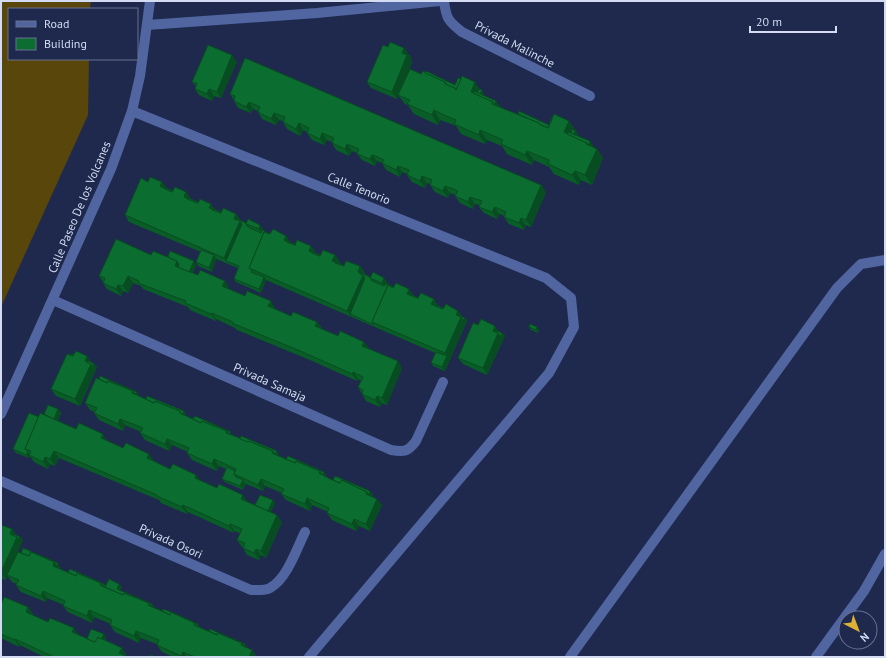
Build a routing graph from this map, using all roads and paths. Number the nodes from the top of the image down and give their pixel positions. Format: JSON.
{"nodes":[{"id":1,"x":150,"y":1,"type":"edge"},
{"id":2,"x":440,"y":1,"type":"edge"},
{"id":3,"x":444,"y":1,"type":"edge"},
{"id":4,"x":147,"y":25,"type":"junction"},
{"id":5,"x":590,"y":96,"type":"dead end"},
{"id":6,"x":132,"y":111,"type":"junction"},
{"id":7,"x":885,"y":260,"type":"edge"},
{"id":8,"x":53,"y":300,"type":"junction"},
{"id":9,"x":442,"y":382,"type":"dead end"},
{"id":10,"x":1,"y":414,"type":"edge"},
{"id":11,"x":1,"y":481,"type":"edge"},
{"id":12,"x":305,"y":532,"type":"dead end"},
{"id":13,"x":885,"y":554,"type":"edge"},
{"id":14,"x":310,"y":657,"type":"edge"},
{"id":15,"x":570,"y":657,"type":"edge"},
{"id":16,"x":816,"y":657,"type":"edge"}],
"edges":[{"from":1,"to":4,"type":"street","name":"Calle Paseo De los Volcanes"},
{"from":2,"to":4,"type":"street"},
{"from":3,"to":5,"type":"street","name":"Privada Malinche"},
{"from":4,"to":6,"type":"street","name":"Calle Paseo De los Volcanes"},
{"from":6,"to":8,"type":"street","name":"Calle Paseo De los Volcanes"},
{"from":6,"to":14,"type":"street","name":"Calle Tenorio"},
{"from":7,"to":15,"type":"street"},
{"from":8,"to":9,"type":"street","name":"Privada Samaja"},
{"from":8,"to":10,"type":"street","name":"Calle Paseo De los Volcanes"},
{"from":11,"to":12,"type":"street","name":"Privada Osori"},
{"from":13,"to":16,"type":"street"}]}
